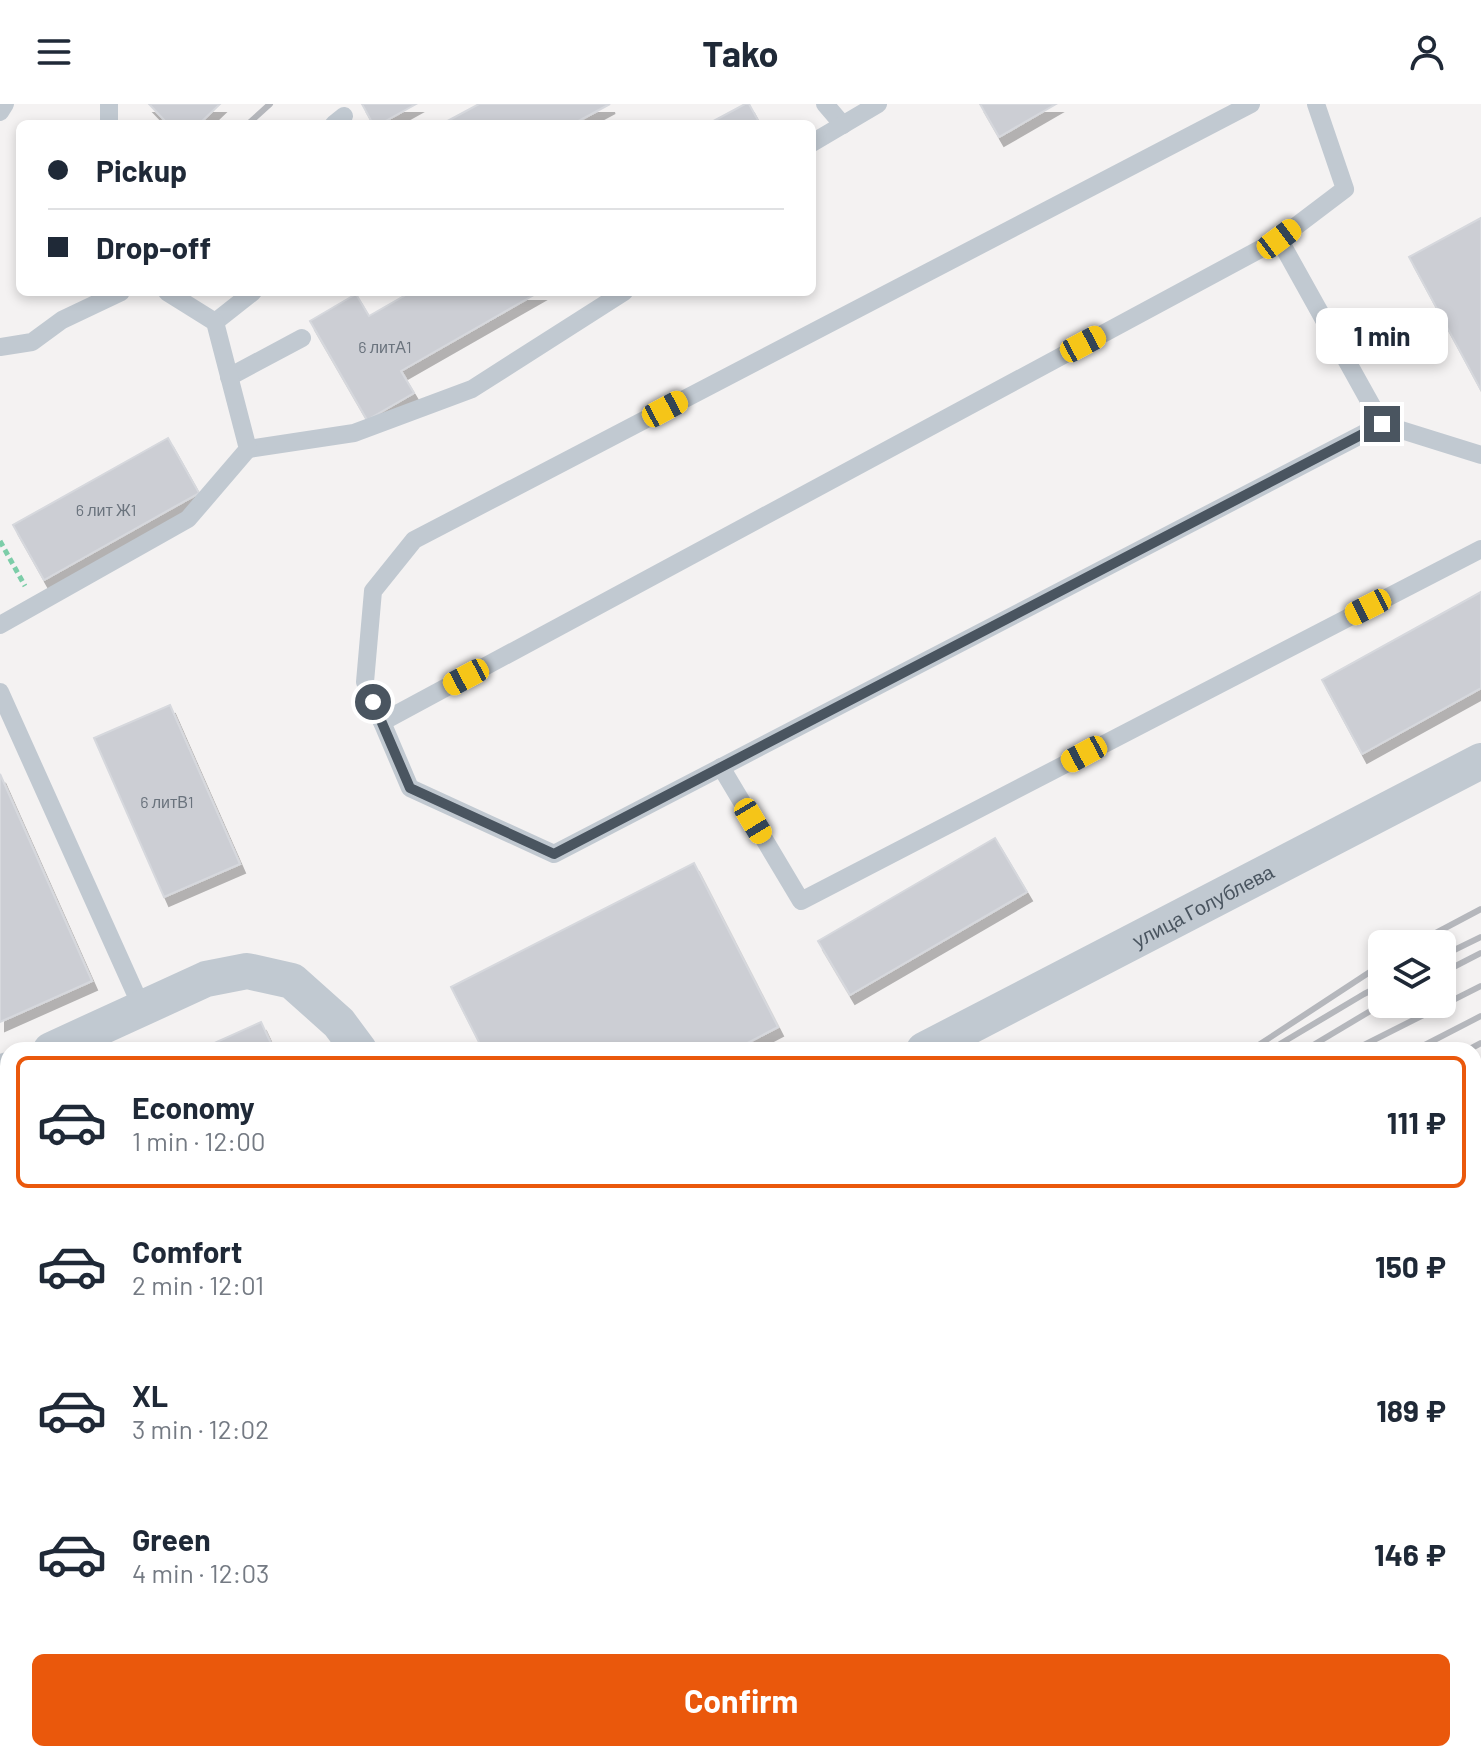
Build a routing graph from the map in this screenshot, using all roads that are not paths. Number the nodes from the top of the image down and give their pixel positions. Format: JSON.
{"nodes":[{"id":1,"x":5,"y":104,"type":"edge"},
{"id":2,"x":825,"y":104,"type":"edge"},
{"id":3,"x":878,"y":104,"type":"edge"},
{"id":4,"x":1251,"y":104,"type":"edge"},
{"id":5,"x":1316,"y":104,"type":"edge"},
{"id":6,"x":0,"y":112,"type":"edge"},
{"id":7,"x":843,"y":125,"type":"junction"},
{"id":8,"x":816,"y":141,"type":"edge"},
{"id":9,"x":1279,"y":239,"type":"junction"},
{"id":10,"x":113,"y":296,"type":"edge"},
{"id":11,"x":173,"y":296,"type":"edge"},
{"id":12,"x":248,"y":296,"type":"edge"},
{"id":13,"x":618,"y":296,"type":"edge"},
{"id":14,"x":215,"y":322,"type":"junction"},
{"id":15,"x":302,"y":338,"type":"dead end"},
{"id":16,"x":0,"y":347,"type":"edge"},
{"id":17,"x":229,"y":377,"type":"junction"},
{"id":18,"x":1382,"y":424,"type":"junction"},
{"id":19,"x":248,"y":449,"type":"junction"},
{"id":20,"x":1481,"y":455,"type":"edge"},
{"id":21,"x":1481,"y":549,"type":"edge"},
{"id":22,"x":0,"y":625,"type":"edge"},
{"id":23,"x":0,"y":692,"type":"edge"},
{"id":24,"x":382,"y":722,"type":"junction"},
{"id":25,"x":1481,"y":761,"type":"edge"},
{"id":26,"x":721,"y":767,"type":"junction"},
{"id":27,"x":142,"y":1008,"type":"junction"},
{"id":28,"x":71,"y":1042,"type":"edge"},
{"id":29,"x":353,"y":1042,"type":"edge"},
{"id":30,"x":939,"y":1042,"type":"edge"}],
"edges":[{"from":1,"to":6,"type":"lane"},
{"from":2,"to":7,"type":"lane"},
{"from":3,"to":7,"type":"lane"},
{"from":4,"to":24,"type":"lane"},
{"from":5,"to":9,"type":"lane"},
{"from":7,"to":8,"type":"lane"},
{"from":9,"to":18,"type":"lane"},
{"from":9,"to":24,"type":"lane"},
{"from":10,"to":16,"type":"lane"},
{"from":11,"to":14,"type":"lane"},
{"from":12,"to":14,"type":"lane"},
{"from":13,"to":19,"type":"lane"},
{"from":14,"to":17,"type":"lane"},
{"from":15,"to":17,"type":"lane"},
{"from":17,"to":19,"type":"lane"},
{"from":18,"to":20,"type":"lane"},
{"from":18,"to":26,"type":"lane"},
{"from":19,"to":22,"type":"lane"},
{"from":21,"to":26,"type":"lane"},
{"from":23,"to":27,"type":"lane"},
{"from":24,"to":26,"type":"lane"},
{"from":25,"to":30,"type":"street","name":"улица Голублева"},
{"from":27,"to":28,"type":"street"},
{"from":27,"to":29,"type":"street"}]}
